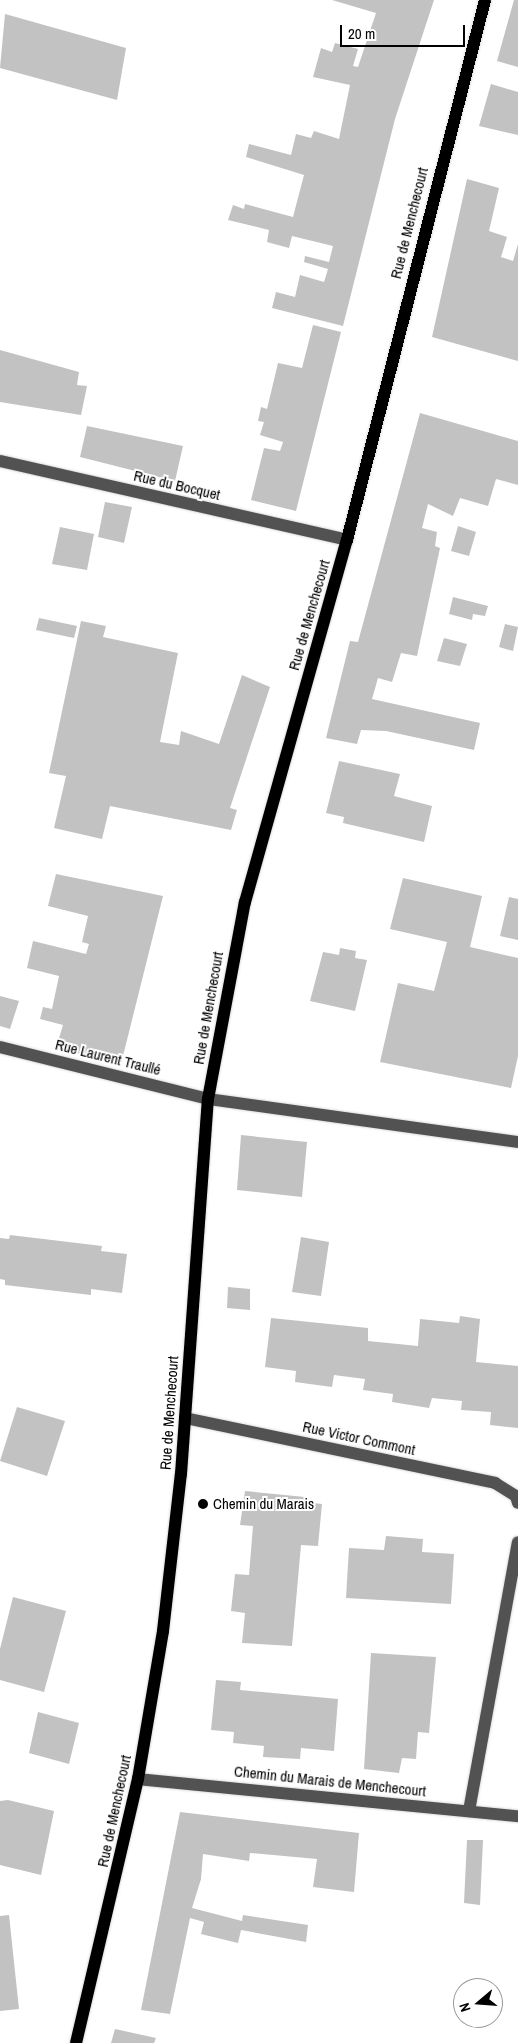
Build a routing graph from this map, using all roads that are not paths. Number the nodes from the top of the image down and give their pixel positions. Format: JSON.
{"nodes":[{"id":1,"x":485,"y":0,"type":"edge"},
{"id":2,"x":0,"y":461,"type":"edge"},
{"id":3,"x":347,"y":540,"type":"junction"},
{"id":4,"x":0,"y":1048,"type":"edge"},
{"id":5,"x":208,"y":1099,"type":"junction"},
{"id":6,"x":518,"y":1142,"type":"edge"},
{"id":7,"x":185,"y":1418,"type":"junction"},
{"id":8,"x":518,"y":1503,"type":"edge"},
{"id":9,"x":518,"y":1542,"type":"edge"},
{"id":10,"x":138,"y":1779,"type":"junction"},
{"id":11,"x":469,"y":1811,"type":"junction"},
{"id":12,"x":518,"y":1816,"type":"edge"},
{"id":13,"x":76,"y":2043,"type":"edge"}],
"edges":[{"from":1,"to":3,"type":"main road","name":"Rue de Menchecourt"},
{"from":2,"to":3,"type":"street","name":"Rue du Bocquet"},
{"from":3,"to":5,"type":"main road","name":"Rue de Menchecourt"},
{"from":4,"to":5,"type":"street","name":"Rue Laurent Traullé"},
{"from":5,"to":6,"type":"street","name":"Rue Laurent Traullé"},
{"from":5,"to":7,"type":"main road","name":"Rue de Menchecourt"},
{"from":7,"to":8,"type":"street","name":"Rue Victor Commont"},
{"from":7,"to":10,"type":"main road","name":"Rue de Menchecourt"},
{"from":9,"to":11,"type":"street"},
{"from":10,"to":11,"type":"street","name":"Chemin du Marais de Menchecourt"},
{"from":10,"to":13,"type":"main road","name":"Rue de Menchecourt"},
{"from":11,"to":12,"type":"street","name":"Chemin du Marais de Menchecourt"}]}
